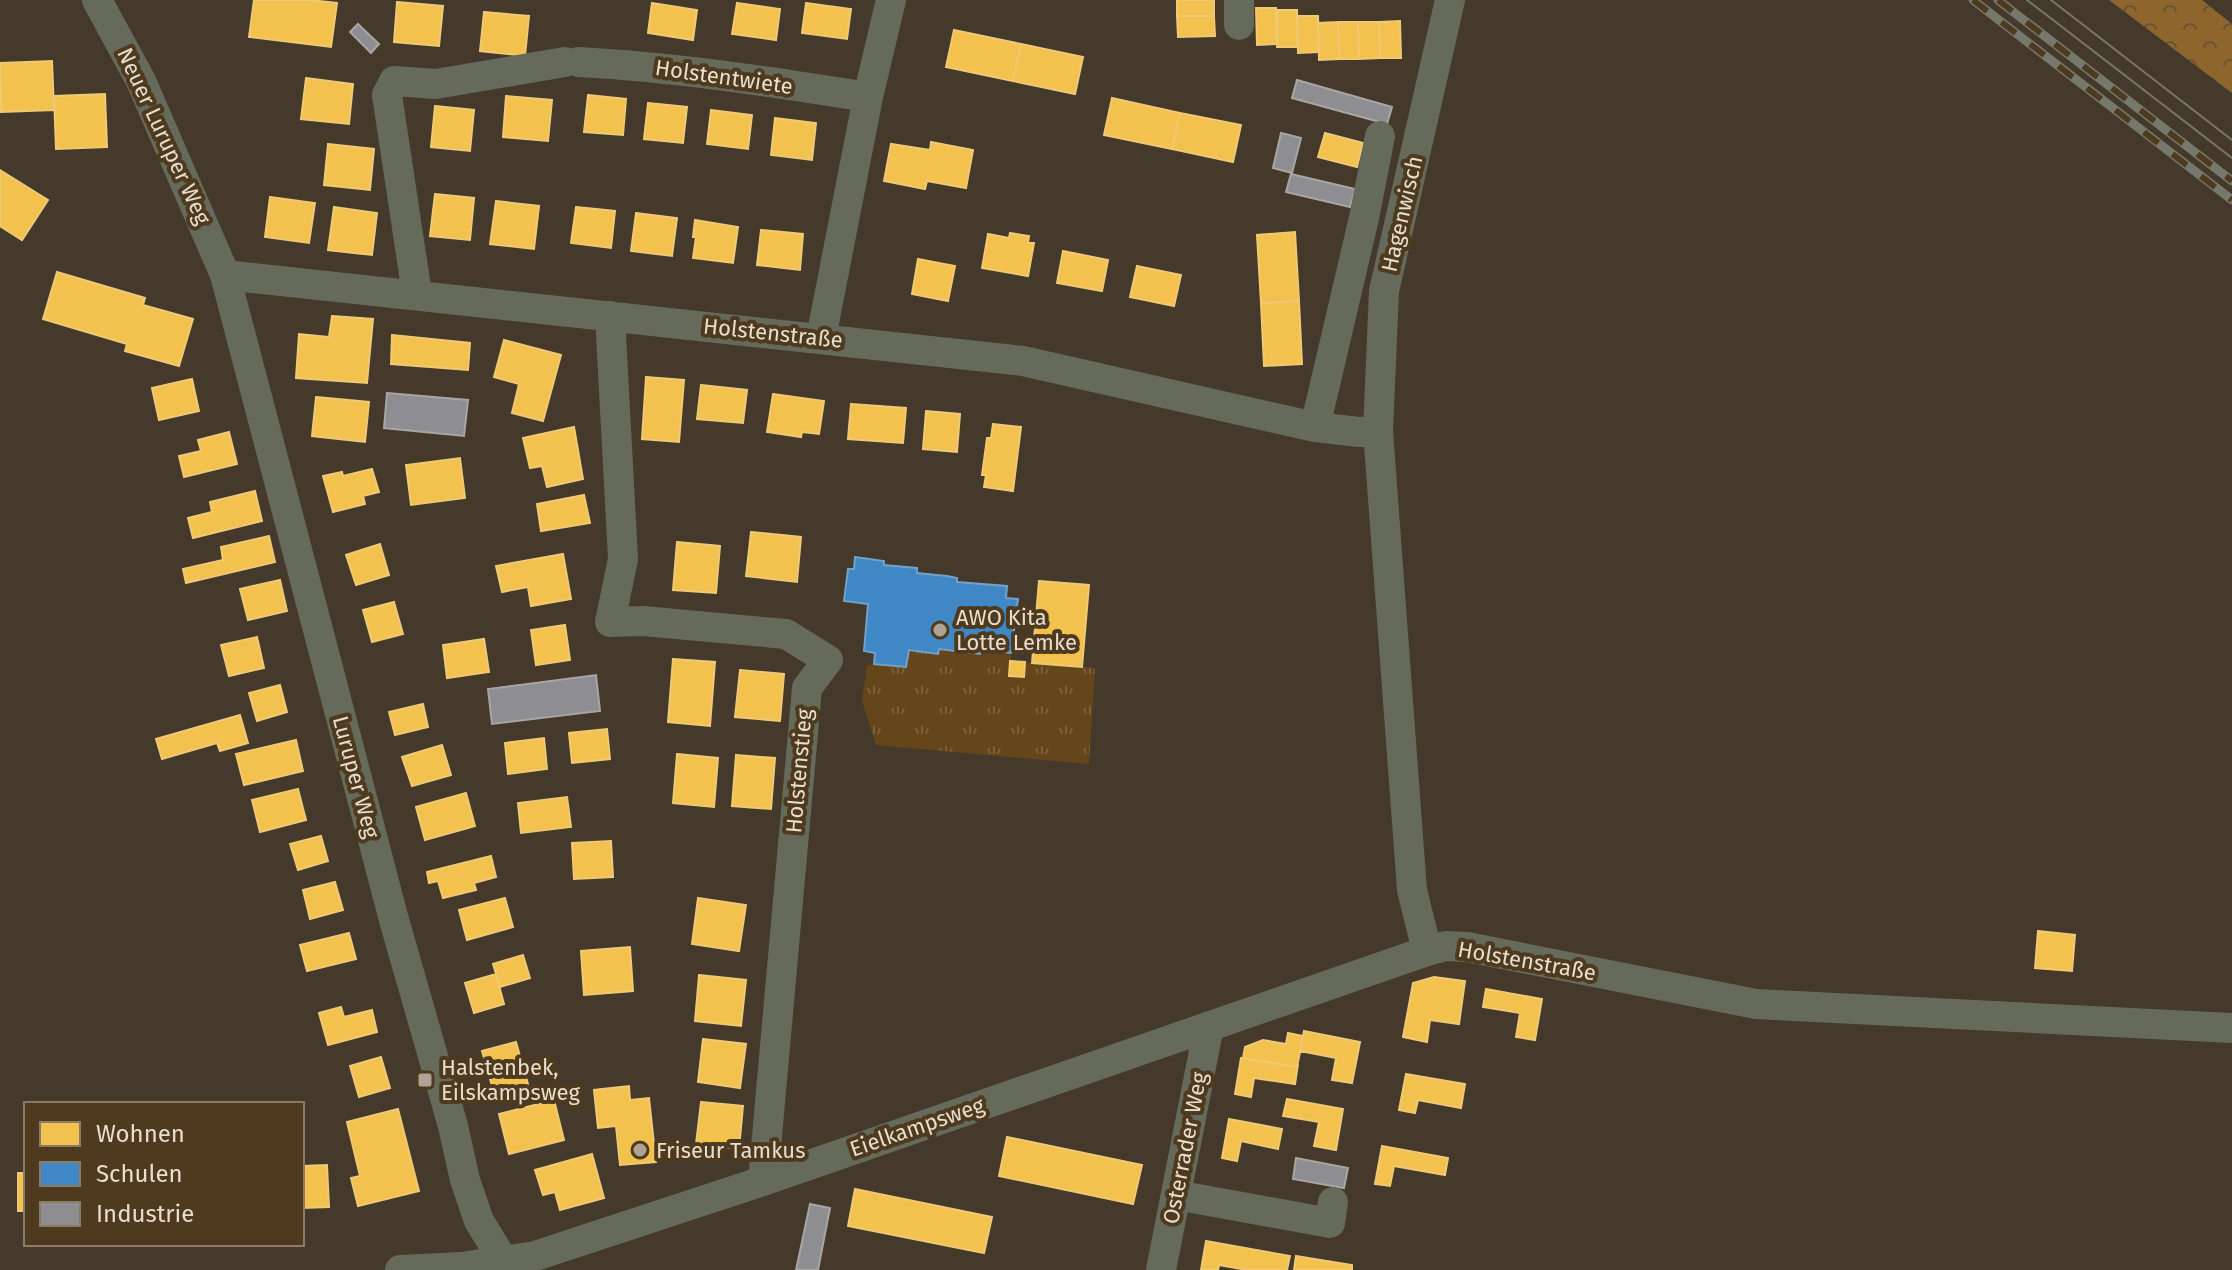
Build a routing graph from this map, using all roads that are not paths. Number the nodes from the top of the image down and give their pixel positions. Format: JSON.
{"nodes":[{"id":1,"x":97,"y":0,"type":"edge"},
{"id":2,"x":891,"y":0,"type":"edge"},
{"id":3,"x":1450,"y":0,"type":"edge"},
{"id":4,"x":868,"y":97,"type":"junction"},
{"id":5,"x":1380,"y":136,"type":"dead end"},
{"id":6,"x":225,"y":275,"type":"junction"},
{"id":7,"x":417,"y":294,"type":"junction"},
{"id":8,"x":610,"y":316,"type":"junction"},
{"id":9,"x":821,"y":338,"type":"junction"},
{"id":10,"x":1315,"y":427,"type":"junction"},
{"id":11,"x":1378,"y":431,"type":"junction"},
{"id":12,"x":1427,"y":951,"type":"junction"},
{"id":13,"x":1209,"y":1026,"type":"junction"},
{"id":14,"x":2225,"y":1033,"type":"edge"},
{"id":15,"x":763,"y":1181,"type":"junction"},
{"id":16,"x":1176,"y":1195,"type":"junction"},
{"id":17,"x":1333,"y":1202,"type":"dead end"},
{"id":18,"x":505,"y":1265,"type":"edge"},
{"id":19,"x":400,"y":1270,"type":"edge"},
{"id":20,"x":1161,"y":1270,"type":"edge"}],
"edges":[{"from":1,"to":6,"type":"street","name":"Neuer Luruper Weg"},
{"from":2,"to":4,"type":"street"},
{"from":3,"to":11,"type":"street","name":"Hagenwisch"},
{"from":4,"to":7,"type":"street","name":"Holstentwiete"},
{"from":4,"to":9,"type":"street"},
{"from":5,"to":10,"type":"street"},
{"from":6,"to":7,"type":"street","name":"Holstenstraße"},
{"from":6,"to":18,"type":"street","name":"Luruper Weg"},
{"from":7,"to":8,"type":"street","name":"Holstenstraße"},
{"from":8,"to":9,"type":"street","name":"Holstenstraße"},
{"from":8,"to":15,"type":"street","name":"Holstenstieg"},
{"from":9,"to":10,"type":"street","name":"Holstenstraße"},
{"from":10,"to":11,"type":"street","name":"Holstenstraße"},
{"from":11,"to":12,"type":"street","name":"Holstenstraße"},
{"from":12,"to":13,"type":"street","name":"Eielkampsweg"},
{"from":12,"to":14,"type":"street","name":"Holstenstraße"},
{"from":13,"to":15,"type":"street","name":"Eielkampsweg"},
{"from":13,"to":16,"type":"street","name":"Osterrader Weg"},
{"from":15,"to":18,"type":"street","name":"Eielkampsweg"},
{"from":16,"to":17,"type":"street"},
{"from":16,"to":20,"type":"street","name":"Osterrader Weg"},
{"from":18,"to":19,"type":"street","name":"Eielkampsweg"}]}
